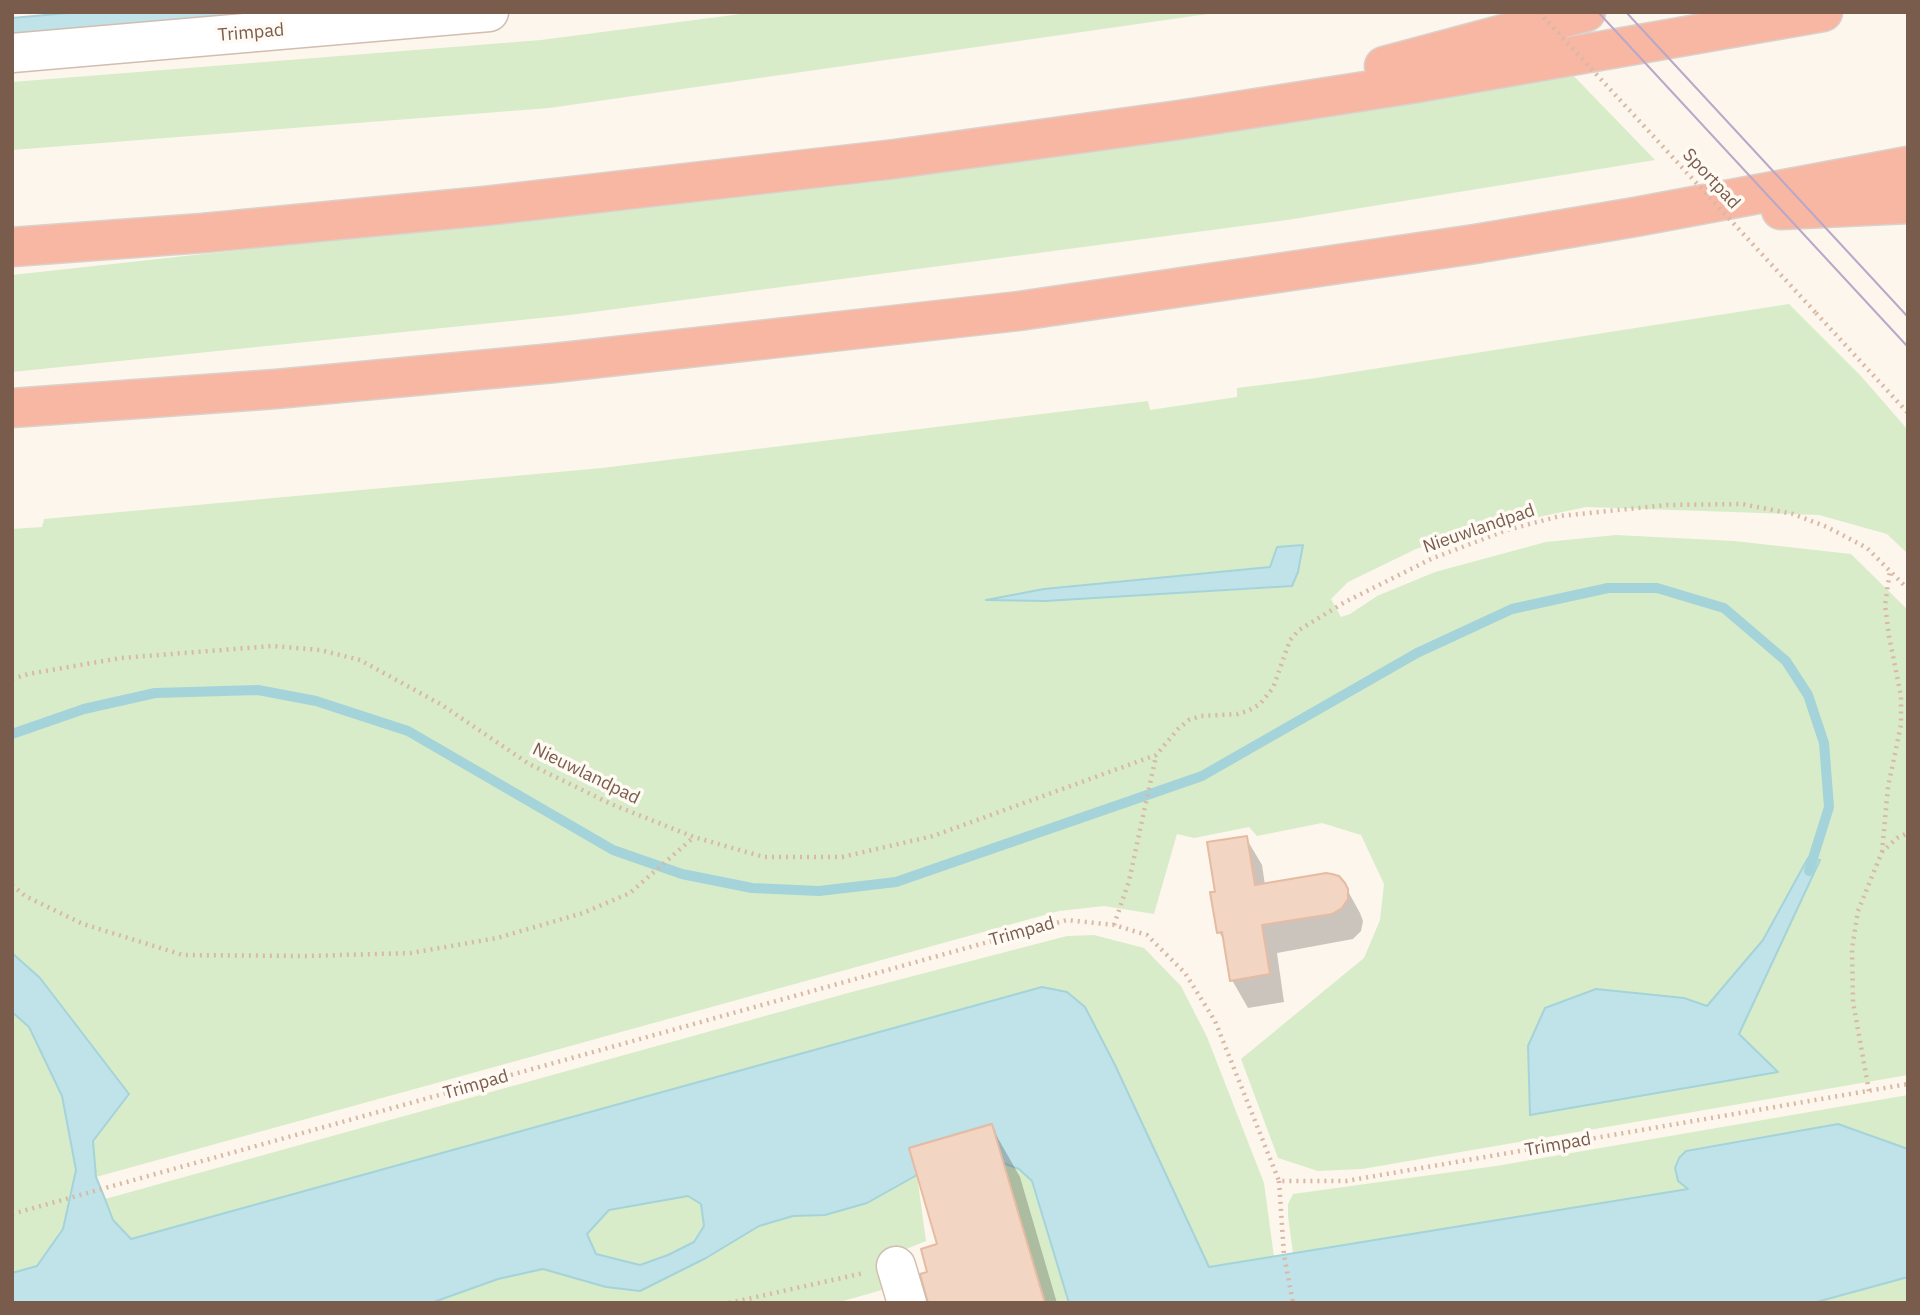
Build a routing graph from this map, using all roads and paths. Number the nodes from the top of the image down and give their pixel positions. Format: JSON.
{"nodes":[{"id":1,"x":489,"y":12,"type":"edge"},
{"id":2,"x":1539,"y":12,"type":"edge"},
{"id":3,"x":1586,"y":12,"type":"edge"},
{"id":4,"x":1823,"y":12,"type":"edge"},
{"id":5,"x":12,"y":53,"type":"edge"},
{"id":6,"x":1179,"y":120,"type":"junction"},
{"id":7,"x":1908,"y":166,"type":"edge"},
{"id":8,"x":1908,"y":204,"type":"edge"},
{"id":9,"x":1635,"y":218,"type":"junction"},
{"id":10,"x":12,"y":247,"type":"edge"},
{"id":11,"x":12,"y":408,"type":"edge"},
{"id":12,"x":1908,"y":413,"type":"edge"},
{"id":13,"x":1890,"y":571,"type":"junction"},
{"id":14,"x":1908,"y":589,"type":"edge"},
{"id":15,"x":12,"y":679,"type":"edge"},
{"id":16,"x":1156,"y":755,"type":"junction"},
{"id":17,"x":1908,"y":833,"type":"edge"},
{"id":18,"x":694,"y":837,"type":"junction"},
{"id":19,"x":1882,"y":852,"type":"junction"},
{"id":20,"x":12,"y":885,"type":"edge"},
{"id":21,"x":1114,"y":925,"type":"junction"},
{"id":22,"x":1908,"y":1084,"type":"edge"},
{"id":23,"x":1869,"y":1091,"type":"junction"},
{"id":24,"x":1279,"y":1181,"type":"junction"},
{"id":25,"x":12,"y":1214,"type":"edge"},
{"id":26,"x":896,"y":1266,"type":"joint"},
{"id":27,"x":756,"y":1300,"type":"edge"},
{"id":28,"x":729,"y":1303,"type":"edge"},
{"id":29,"x":906,"y":1303,"type":"edge"},
{"id":30,"x":1293,"y":1303,"type":"edge"}],
"edges":[{"from":1,"to":5,"type":"street","name":"Trimpad"},
{"from":2,"to":12,"type":"path","name":"Sportpad","bridge":true},
{"from":3,"to":6,"type":"highway"},
{"from":4,"to":6,"type":"highway"},
{"from":6,"to":10,"type":"highway"},
{"from":7,"to":9,"type":"highway"},
{"from":8,"to":9,"type":"highway"},
{"from":9,"to":11,"type":"highway"},
{"from":13,"to":14,"type":"path","name":"Nieuwlandpad"},
{"from":13,"to":16,"type":"path","name":"Nieuwlandpad"},
{"from":13,"to":19,"type":"path"},
{"from":15,"to":18,"type":"path","name":"Nieuwlandpad"},
{"from":16,"to":18,"type":"path","name":"Nieuwlandpad"},
{"from":16,"to":21,"type":"path","name":"Nieuwlandpad"},
{"from":17,"to":19,"type":"path"},
{"from":18,"to":20,"type":"path"},
{"from":19,"to":23,"type":"path"},
{"from":21,"to":24,"type":"path","name":"Trimpad"},
{"from":21,"to":25,"type":"path","name":"Trimpad"},
{"from":22,"to":23,"type":"path","name":"Trimpad"},
{"from":23,"to":24,"type":"path","name":"Trimpad"},
{"from":24,"to":30,"type":"path"},
{"from":26,"to":27,"type":"path"},
{"from":26,"to":29,"type":"street"},
{"from":27,"to":28,"type":"path"}]}
